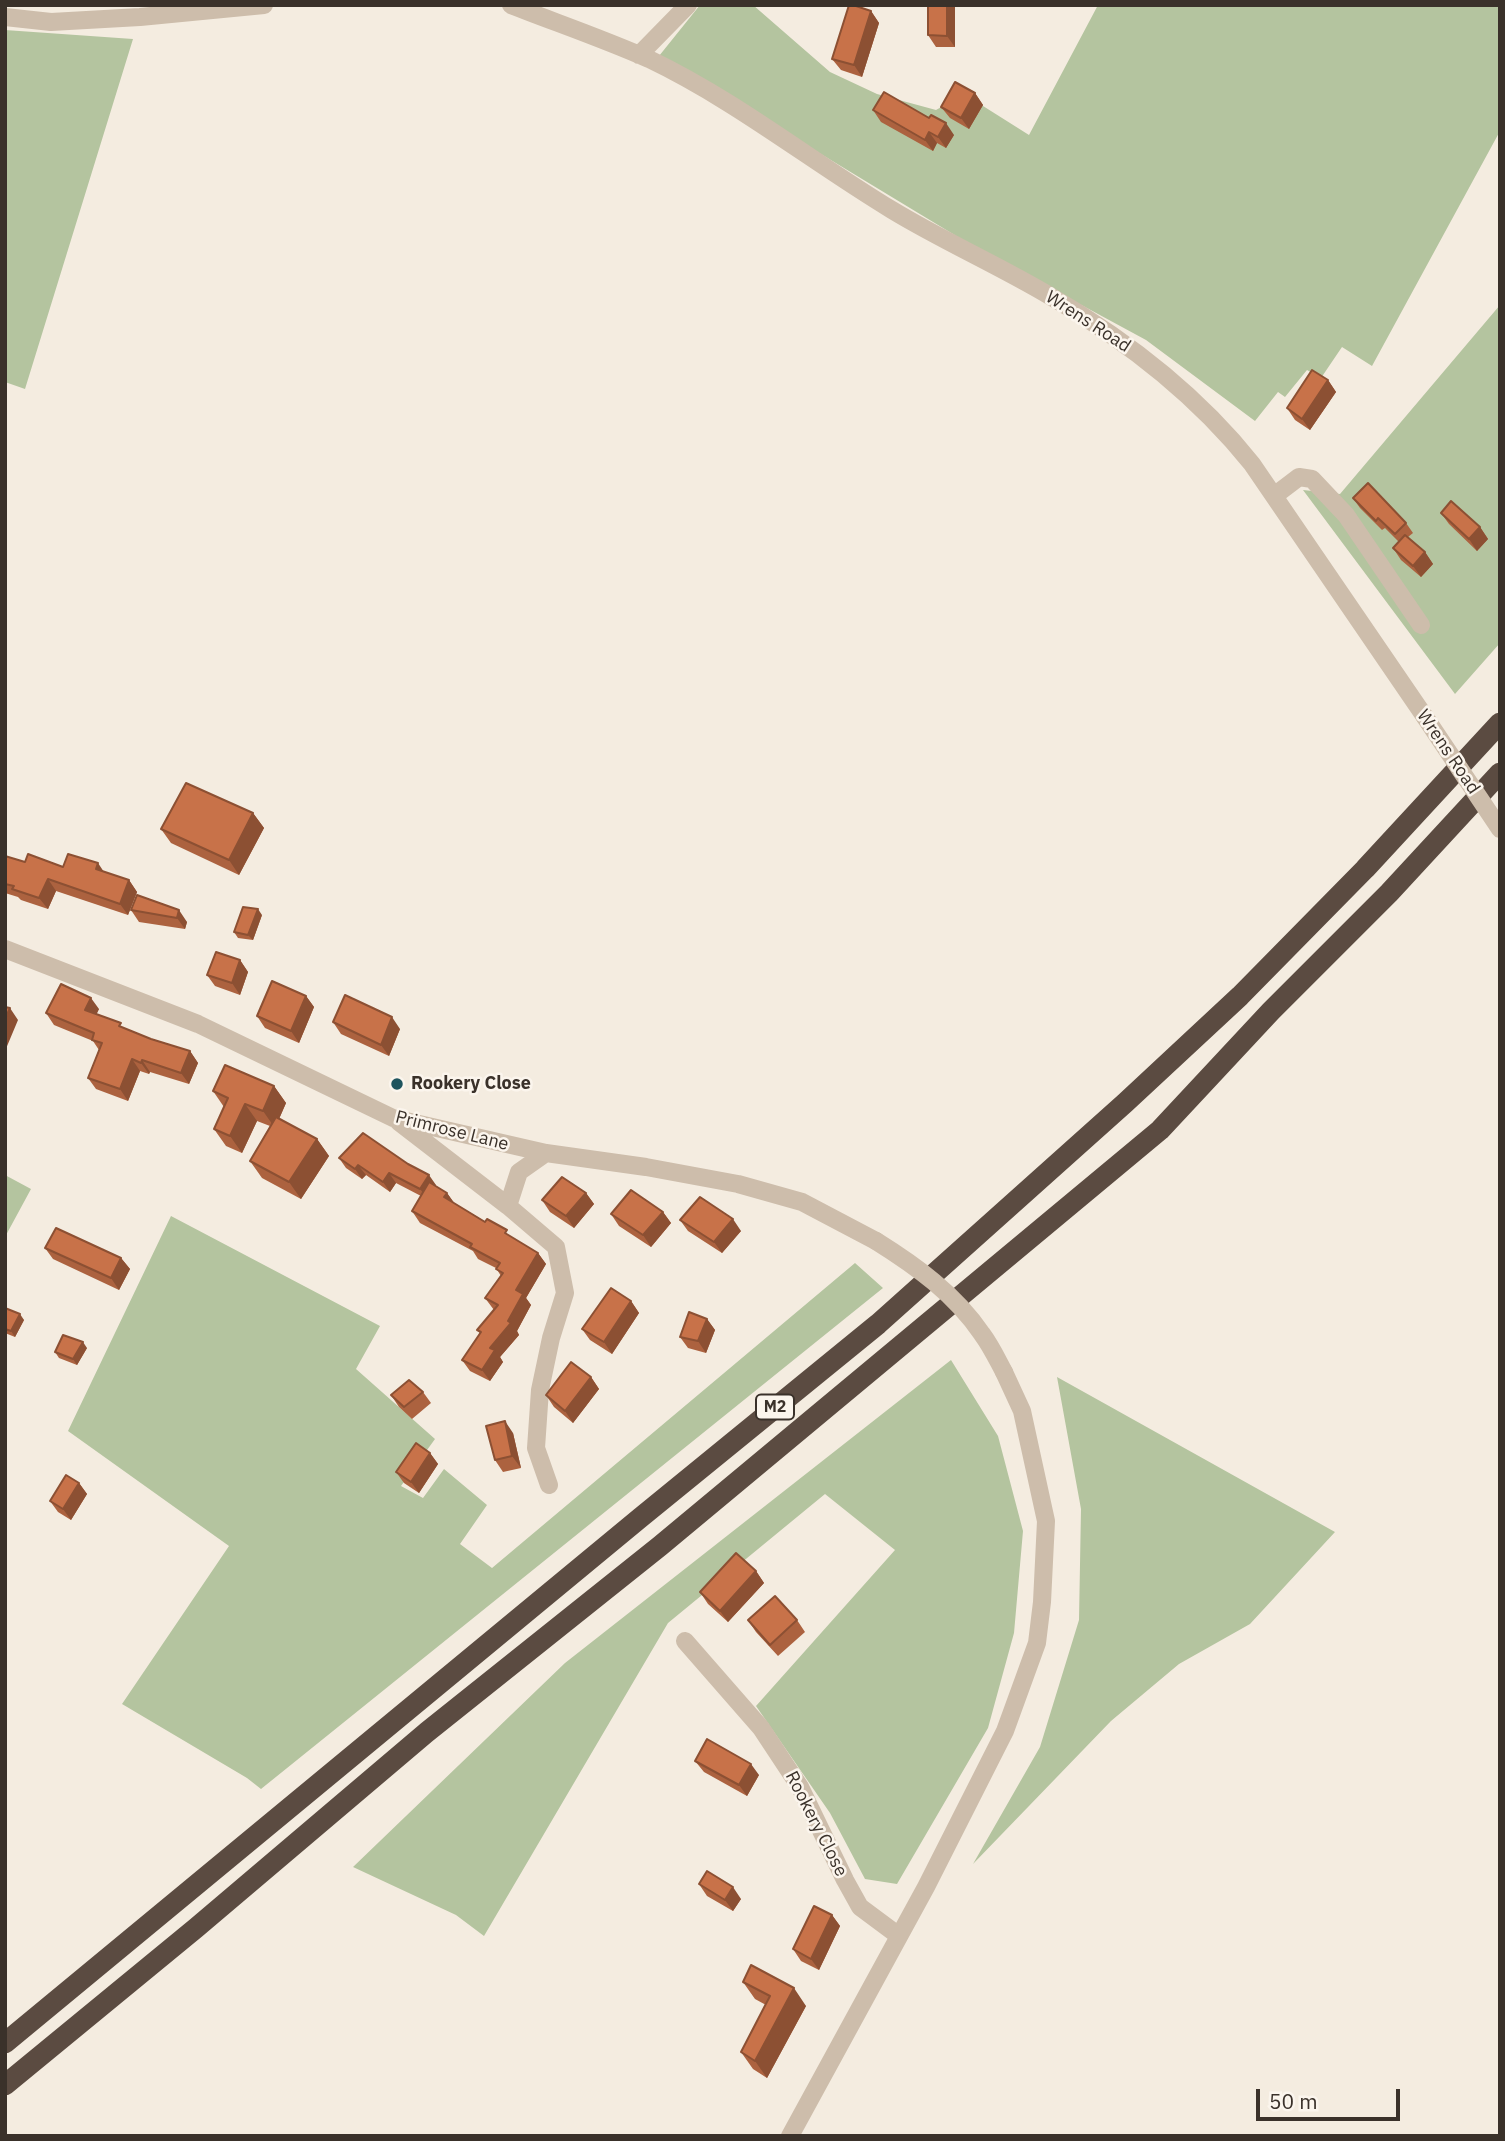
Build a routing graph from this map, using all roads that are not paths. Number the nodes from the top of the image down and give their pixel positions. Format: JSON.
{"nodes":[{"id":1,"x":264,"y":5,"type":"edge"},
{"id":2,"x":511,"y":5,"type":"edge"},
{"id":3,"x":688,"y":5,"type":"edge"},
{"id":4,"x":5,"y":17,"type":"edge"},
{"id":5,"x":639,"y":55,"type":"junction"},
{"id":6,"x":1274,"y":496,"type":"junction"},
{"id":7,"x":1421,"y":625,"type":"dead end"},
{"id":8,"x":1500,"y":723,"type":"edge"},
{"id":9,"x":1500,"y":773,"type":"edge"},
{"id":10,"x":1500,"y":829,"type":"edge"},
{"id":11,"x":5,"y":950,"type":"edge"},
{"id":12,"x":393,"y":1118,"type":"junction"},
{"id":13,"x":546,"y":1153,"type":"junction"},
{"id":14,"x":508,"y":1206,"type":"junction"},
{"id":15,"x":549,"y":1485,"type":"dead end"},
{"id":16,"x":685,"y":1641,"type":"dead end"},
{"id":17,"x":899,"y":1936,"type":"junction"},
{"id":18,"x":5,"y":2042,"type":"edge"},
{"id":19,"x":5,"y":2085,"type":"edge"},
{"id":20,"x":790,"y":2136,"type":"edge"}],
"edges":[{"from":1,"to":4,"type":"street"},
{"from":2,"to":5,"type":"street","name":"Wrens Road"},
{"from":3,"to":5,"type":"street"},
{"from":5,"to":6,"type":"street","name":"Wrens Road"},
{"from":6,"to":7,"type":"street"},
{"from":6,"to":10,"type":"street","name":"Wrens Road","bridge":true},
{"from":8,"to":18,"type":"highway","number":"M2"},
{"from":9,"to":19,"type":"highway","number":"M2"},
{"from":11,"to":12,"type":"street","name":"Primrose Lane"},
{"from":12,"to":13,"type":"street","name":"Primrose Lane"},
{"from":12,"to":14,"type":"street"},
{"from":13,"to":14,"type":"street"},
{"from":13,"to":17,"type":"street","name":"Primrose Lane","bridge":true},
{"from":14,"to":15,"type":"street"},
{"from":16,"to":17,"type":"street","name":"Rookery Close"},
{"from":17,"to":20,"type":"street","name":"Primrose Lane"}]}
